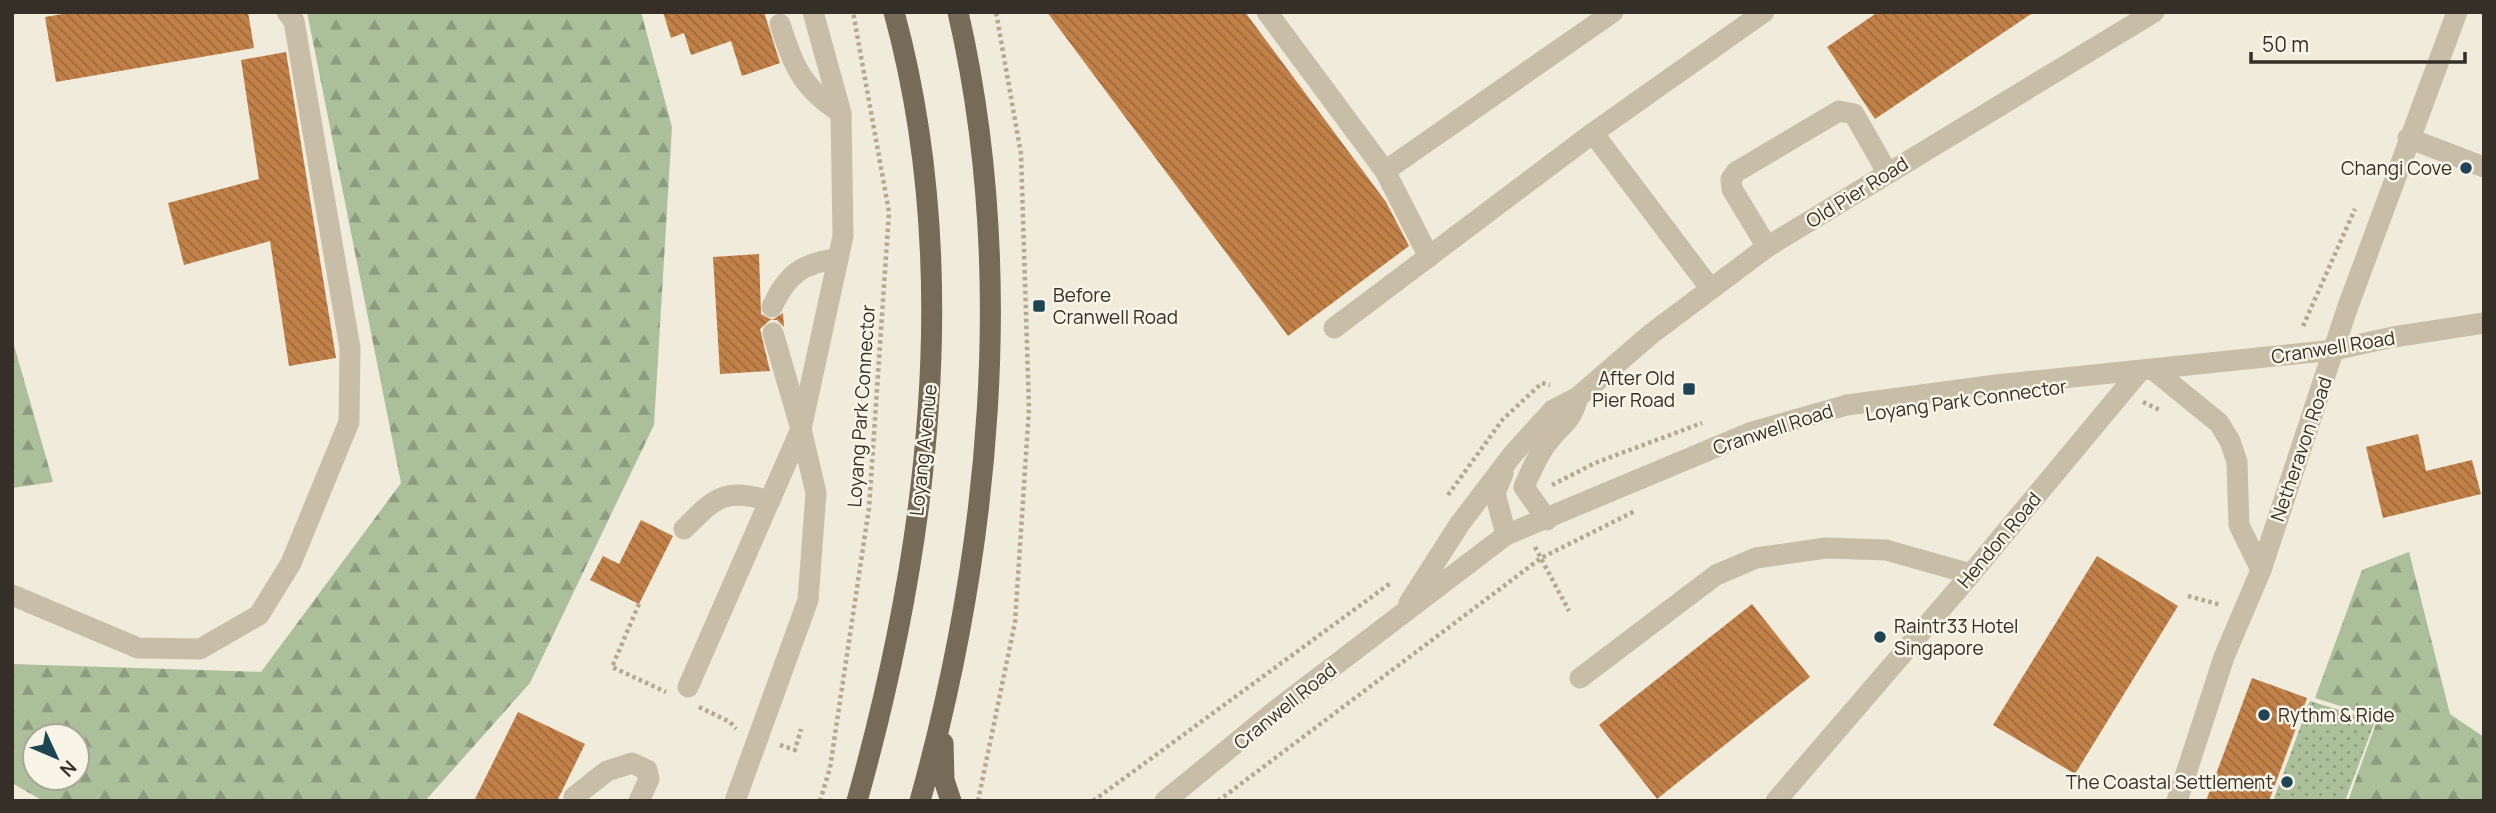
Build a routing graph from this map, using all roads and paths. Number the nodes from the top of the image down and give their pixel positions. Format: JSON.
{"nodes":[{"id":1,"x":288,"y":12,"type":"edge"},
{"id":2,"x":813,"y":12,"type":"edge"},
{"id":3,"x":853,"y":12,"type":"edge"},
{"id":4,"x":894,"y":12,"type":"edge"},
{"id":5,"x":958,"y":12,"type":"edge"},
{"id":6,"x":1267,"y":12,"type":"edge"},
{"id":7,"x":1613,"y":12,"type":"edge"},
{"id":8,"x":2154,"y":12,"type":"edge"},
{"id":9,"x":2457,"y":12,"type":"edge"},
{"id":10,"x":1754,"y":15,"type":"edge"},
{"id":11,"x":780,"y":24,"type":"dead end"},
{"id":12,"x":841,"y":113,"type":"junction"},
{"id":13,"x":1593,"y":133,"type":"junction"},
{"id":14,"x":2408,"y":138,"type":"junction"},
{"id":15,"x":2480,"y":165,"type":"edge"},
{"id":16,"x":1385,"y":171,"type":"junction"},
{"id":17,"x":1887,"y":172,"type":"junction"},
{"id":18,"x":1767,"y":247,"type":"junction"},
{"id":19,"x":1429,"y":257,"type":"junction"},
{"id":20,"x":838,"y":259,"type":"junction"},
{"id":21,"x":1710,"y":288,"type":"junction"},
{"id":22,"x":772,"y":307,"type":"dead end"},
{"id":23,"x":2484,"y":323,"type":"edge"},
{"id":24,"x":1334,"y":328,"type":"dead end"},
{"id":25,"x":773,"y":333,"type":"dead end"},
{"id":26,"x":2334,"y":350,"type":"junction"},
{"id":27,"x":2146,"y":372,"type":"junction"},
{"id":28,"x":1578,"y":397,"type":"junction"},
{"id":29,"x":2116,"y":398,"type":"junction"},
{"id":30,"x":2166,"y":413,"type":"dead end"},
{"id":31,"x":801,"y":429,"type":"junction"},
{"id":32,"x":1513,"y":454,"type":"junction"},
{"id":33,"x":770,"y":501,"type":"junction"},
{"id":34,"x":1640,"y":508,"type":"dead end"},
{"id":35,"x":1547,"y":520,"type":"junction"},
{"id":36,"x":684,"y":529,"type":"dead end"},
{"id":37,"x":1506,"y":535,"type":"junction"},
{"id":38,"x":1547,"y":570,"type":"dead end"},
{"id":39,"x":2261,"y":570,"type":"junction"},
{"id":40,"x":1971,"y":574,"type":"junction"},
{"id":41,"x":1402,"y":576,"type":"dead end"},
{"id":42,"x":12,"y":595,"type":"edge"},
{"id":43,"x":2188,"y":596,"type":"dead end"},
{"id":44,"x":2213,"y":603,"type":"dead end"},
{"id":45,"x":1569,"y":611,"type":"dead end"},
{"id":46,"x":1403,"y":614,"type":"junction"},
{"id":47,"x":1580,"y":678,"type":"dead end"},
{"id":48,"x":688,"y":687,"type":"dead end"},
{"id":49,"x":943,"y":720,"type":"junction"},
{"id":50,"x":574,"y":797,"type":"dead end"},
{"id":51,"x":639,"y":801,"type":"edge"},
{"id":52,"x":734,"y":801,"type":"edge"},
{"id":53,"x":820,"y":801,"type":"edge"},
{"id":54,"x":856,"y":801,"type":"edge"},
{"id":55,"x":920,"y":801,"type":"edge"},
{"id":56,"x":951,"y":801,"type":"edge"},
{"id":57,"x":1093,"y":801,"type":"edge"},
{"id":58,"x":1165,"y":801,"type":"edge"},
{"id":59,"x":1218,"y":801,"type":"edge"},
{"id":60,"x":1776,"y":801,"type":"edge"},
{"id":61,"x":2177,"y":801,"type":"edge"}],
"edges":[{"from":1,"to":42,"type":"street"},
{"from":2,"to":12,"type":"street"},
{"from":3,"to":53,"type":"path","name":"Loyang Park Connector"},
{"from":4,"to":54,"type":"main road","name":"Loyang Avenue"},
{"from":5,"to":49,"type":"main road"},
{"from":6,"to":16,"type":"street"},
{"from":7,"to":16,"type":"street"},
{"from":8,"to":17,"type":"street","name":"Old Pier Road"},
{"from":9,"to":14,"type":"street","name":"Netheravon Road"},
{"from":10,"to":13,"type":"street"},
{"from":11,"to":12,"type":"street"},
{"from":12,"to":20,"type":"street"},
{"from":13,"to":19,"type":"street"},
{"from":13,"to":21,"type":"street"},
{"from":14,"to":15,"type":"street"},
{"from":14,"to":26,"type":"street","name":"Netheravon Road"},
{"from":16,"to":19,"type":"street"},
{"from":17,"to":18,"type":"street","name":"Old Pier Road"},
{"from":17,"to":18,"type":"street"},
{"from":18,"to":21,"type":"street","name":"Old Pier Road"},
{"from":19,"to":24,"type":"street"},
{"from":20,"to":22,"type":"street"},
{"from":20,"to":31,"type":"street"},
{"from":21,"to":28,"type":"street","name":"Old Pier Road"},
{"from":23,"to":26,"type":"street","name":"Cranwell Road"},
{"from":25,"to":31,"type":"street"},
{"from":26,"to":27,"type":"street","name":"Cranwell Road"},
{"from":26,"to":39,"type":"street","name":"Netheravon Road"},
{"from":27,"to":29,"type":"street","name":"Hendon Road"},
{"from":27,"to":35,"type":"street","name":"Cranwell Road"},
{"from":27,"to":39,"type":"street","name":"Netheravon Road"},
{"from":28,"to":32,"type":"street","name":"Old Pier Road"},
{"from":28,"to":35,"type":"street","name":"Old Pier Road"},
{"from":29,"to":30,"type":"path"},
{"from":29,"to":40,"type":"street","name":"Hendon Road"},
{"from":31,"to":33,"type":"street"},
{"from":31,"to":52,"type":"street"},
{"from":32,"to":37,"type":"street","name":"Old Pier Road"},
{"from":32,"to":46,"type":"street","name":"Old Pier Road"},
{"from":33,"to":36,"type":"street"},
{"from":33,"to":48,"type":"street"},
{"from":34,"to":59,"type":"path"},
{"from":35,"to":37,"type":"street","name":"Cranwell Road"},
{"from":37,"to":46,"type":"street","name":"Cranwell Road"},
{"from":38,"to":45,"type":"path"},
{"from":39,"to":61,"type":"street","name":"Netheravon Road"},
{"from":40,"to":47,"type":"street"},
{"from":40,"to":60,"type":"street","name":"Hendon Road"},
{"from":41,"to":57,"type":"path"},
{"from":43,"to":44,"type":"path"},
{"from":46,"to":58,"type":"street","name":"Cranwell Road"},
{"from":49,"to":55,"type":"main road"},
{"from":49,"to":56,"type":"main road"},
{"from":50,"to":51,"type":"street"}]}
